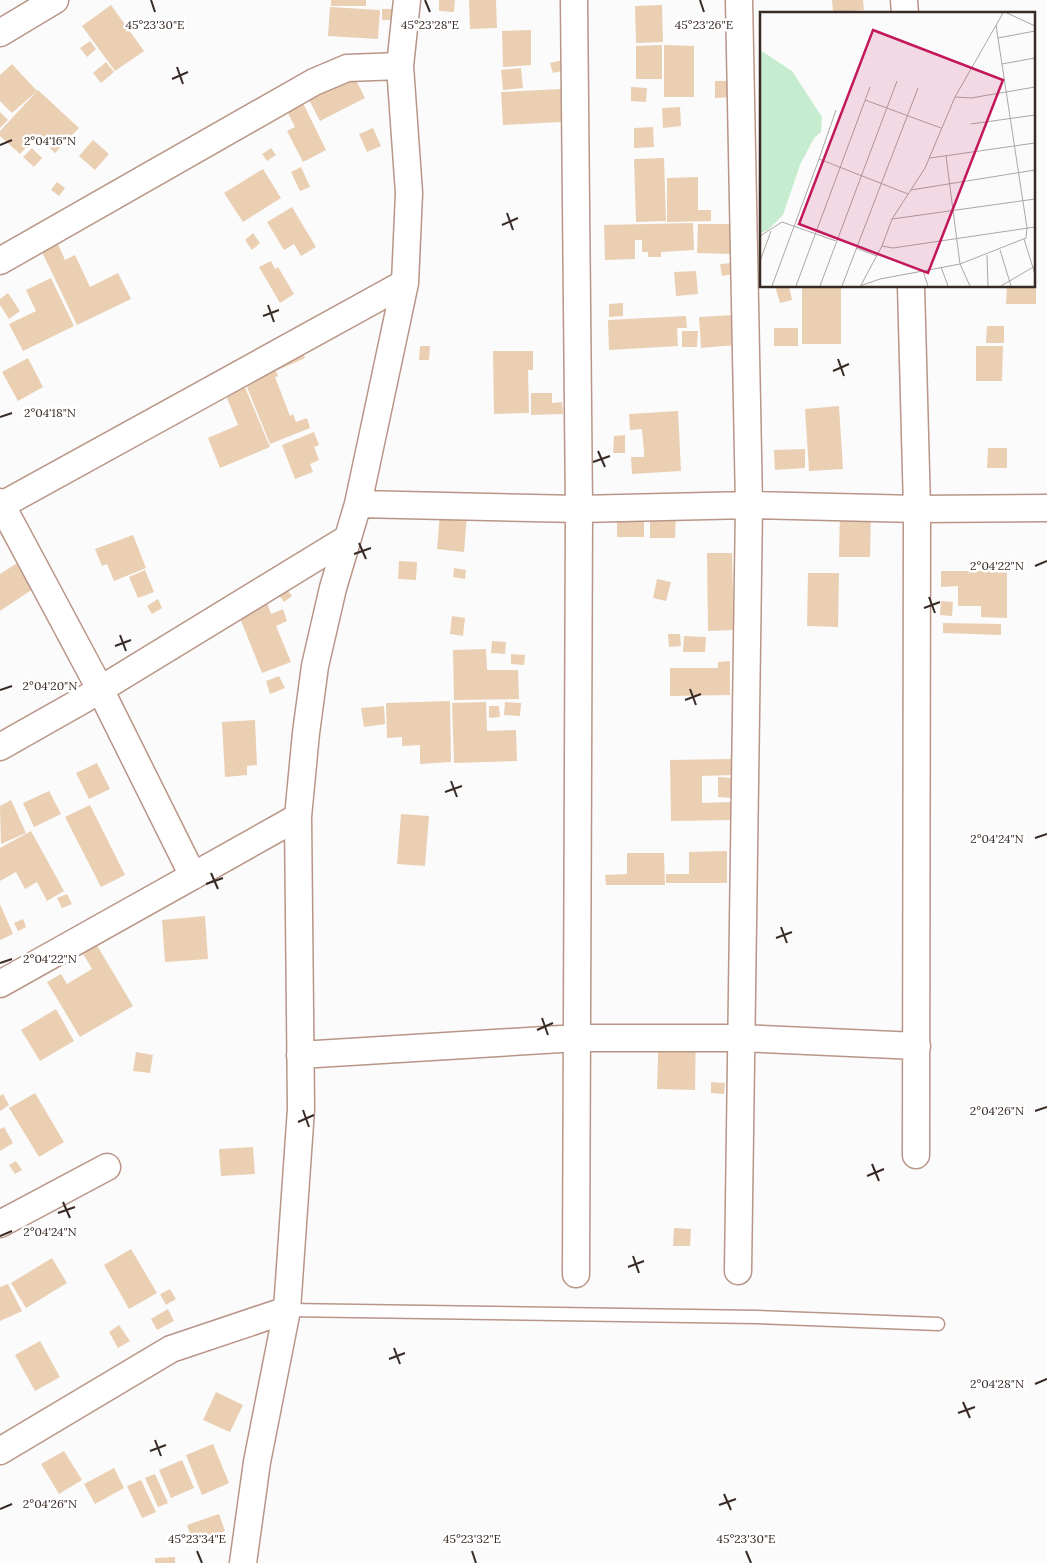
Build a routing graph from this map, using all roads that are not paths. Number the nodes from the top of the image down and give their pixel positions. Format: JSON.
{"nodes":[{"id":1,"x":407,"y":0,"type":"edge"},
{"id":2,"x":574,"y":0,"type":"edge"},
{"id":3,"x":739,"y":0,"type":"edge"},
{"id":4,"x":49,"y":2,"type":"edge"},
{"id":5,"x":0,"y":33,"type":"edge"},
{"id":6,"x":400,"y":66,"type":"junction"},
{"id":7,"x":0,"y":261,"type":"edge"},
{"id":8,"x":405,"y":283,"type":"junction"},
{"id":9,"x":911,"y":288,"type":"edge"},
{"id":10,"x":1,"y":504,"type":"edge"},
{"id":11,"x":358,"y":504,"type":"junction"},
{"id":12,"x":749,"y":504,"type":"junction"},
{"id":13,"x":917,"y":508,"type":"junction"},
{"id":14,"x":1047,"y":508,"type":"edge"},
{"id":15,"x":579,"y":509,"type":"junction"},
{"id":16,"x":348,"y":538,"type":"junction"},
{"id":17,"x":100,"y":689,"type":"junction"},
{"id":18,"x":0,"y":747,"type":"edge"},
{"id":19,"x":298,"y":817,"type":"junction"},
{"id":20,"x":193,"y":876,"type":"junction"},
{"id":21,"x":0,"y":984,"type":"edge"},
{"id":22,"x":577,"y":1038,"type":"junction"},
{"id":23,"x":742,"y":1038,"type":"junction"},
{"id":24,"x":917,"y":1046,"type":"junction"},
{"id":25,"x":300,"y":1055,"type":"junction"},
{"id":26,"x":916,"y":1155,"type":"dead end"},
{"id":27,"x":107,"y":1166,"type":"dead end"},
{"id":28,"x":0,"y":1224,"type":"edge"},
{"id":29,"x":738,"y":1271,"type":"dead end"},
{"id":30,"x":576,"y":1274,"type":"dead end"},
{"id":31,"x":288,"y":1310,"type":"junction"},
{"id":32,"x":938,"y":1324,"type":"dead end"},
{"id":33,"x":0,"y":1451,"type":"edge"},
{"id":34,"x":243,"y":1563,"type":"edge"}],
"edges":[{"from":1,"to":6,"type":"street"},
{"from":2,"to":15,"type":"street"},
{"from":3,"to":12,"type":"street"},
{"from":4,"to":5,"type":"street"},
{"from":6,"to":7,"type":"street"},
{"from":6,"to":8,"type":"street"},
{"from":8,"to":10,"type":"street"},
{"from":8,"to":11,"type":"street"},
{"from":9,"to":13,"type":"street"},
{"from":10,"to":17,"type":"street"},
{"from":11,"to":15,"type":"street"},
{"from":11,"to":16,"type":"street"},
{"from":12,"to":13,"type":"street"},
{"from":12,"to":15,"type":"street"},
{"from":12,"to":23,"type":"street"},
{"from":13,"to":14,"type":"street"},
{"from":13,"to":24,"type":"street"},
{"from":15,"to":22,"type":"street"},
{"from":16,"to":17,"type":"street"},
{"from":16,"to":19,"type":"street"},
{"from":17,"to":18,"type":"street"},
{"from":17,"to":20,"type":"street"},
{"from":19,"to":20,"type":"street"},
{"from":19,"to":25,"type":"street"},
{"from":20,"to":21,"type":"street"},
{"from":22,"to":23,"type":"street"},
{"from":22,"to":25,"type":"street"},
{"from":22,"to":30,"type":"street"},
{"from":23,"to":24,"type":"street"},
{"from":23,"to":29,"type":"street"},
{"from":24,"to":26,"type":"street"},
{"from":25,"to":31,"type":"street"},
{"from":27,"to":28,"type":"street"},
{"from":31,"to":32,"type":"lane"},
{"from":31,"to":33,"type":"street"},
{"from":31,"to":34,"type":"street"}]}
